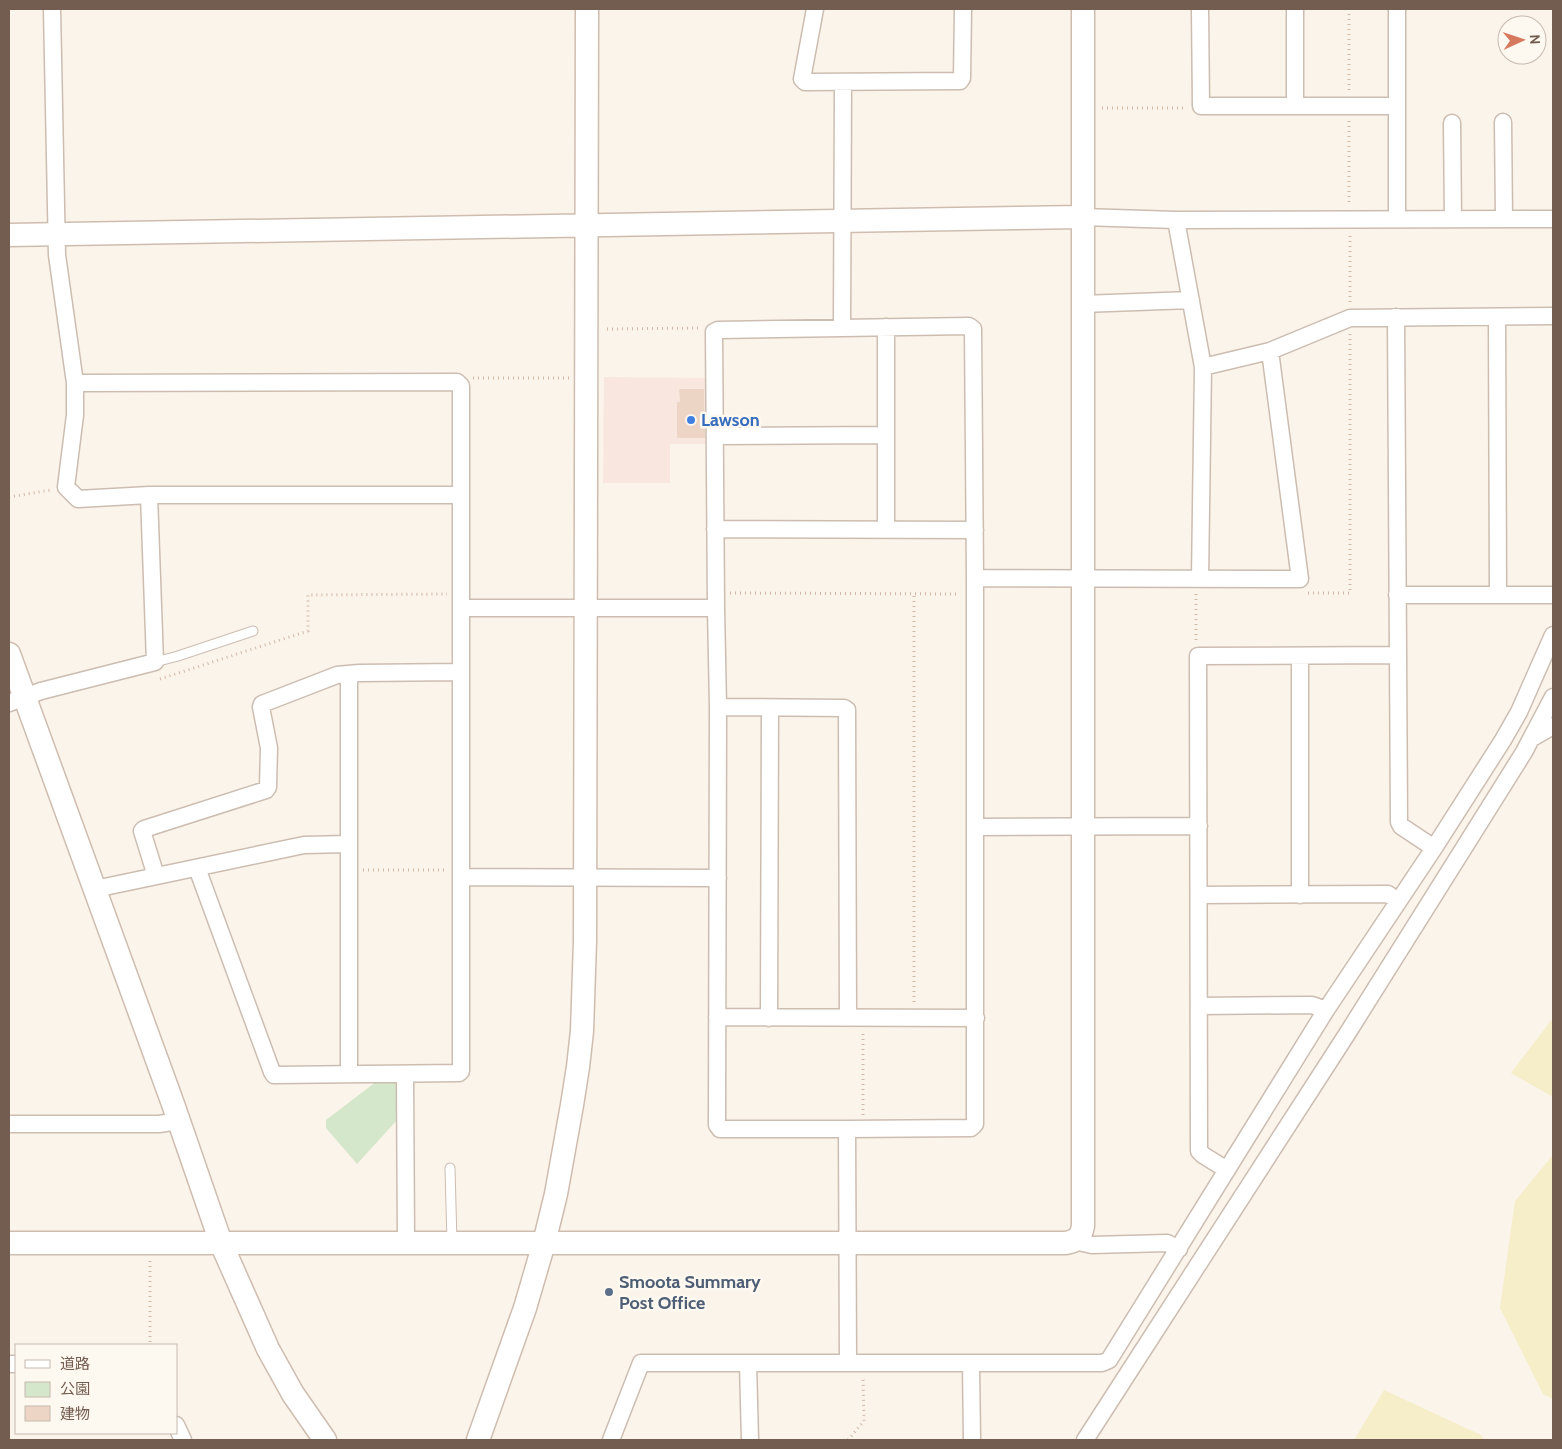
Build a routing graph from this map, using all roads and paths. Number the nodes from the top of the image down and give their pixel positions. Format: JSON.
{"nodes":[{"id":1,"x":52,"y":9,"type":"edge"},
{"id":2,"x":587,"y":9,"type":"edge"},
{"id":3,"x":815,"y":9,"type":"edge"},
{"id":4,"x":963,"y":9,"type":"edge"},
{"id":5,"x":1083,"y":9,"type":"edge"},
{"id":6,"x":1200,"y":9,"type":"edge"},
{"id":7,"x":1295,"y":9,"type":"edge"},
{"id":8,"x":1397,"y":9,"type":"edge"},
{"id":9,"x":843,"y":82,"type":"junction"},
{"id":10,"x":1201,"y":106,"type":"junction"},
{"id":11,"x":1295,"y":106,"type":"junction"},
{"id":12,"x":1397,"y":106,"type":"junction"},
{"id":13,"x":1082,"y":108,"type":"junction"},
{"id":14,"x":1452,"y":122,"type":"dead end"},
{"id":15,"x":1503,"y":122,"type":"dead end"},
{"id":16,"x":1082,"y":217,"type":"junction"},
{"id":17,"x":1397,"y":219,"type":"junction"},
{"id":18,"x":1454,"y":219,"type":"junction"},
{"id":19,"x":1553,"y":219,"type":"edge"},
{"id":20,"x":1176,"y":220,"type":"junction"},
{"id":21,"x":1350,"y":220,"type":"junction"},
{"id":22,"x":1504,"y":220,"type":"junction"},
{"id":23,"x":842,"y":221,"type":"junction"},
{"id":24,"x":586,"y":225,"type":"junction"},
{"id":25,"x":56,"y":234,"type":"junction"},
{"id":26,"x":9,"y":235,"type":"edge"},
{"id":27,"x":1191,"y":300,"type":"junction"},
{"id":28,"x":1082,"y":304,"type":"junction"},
{"id":29,"x":1553,"y":316,"type":"edge"},
{"id":30,"x":1396,"y":317,"type":"junction"},
{"id":31,"x":1497,"y":317,"type":"junction"},
{"id":32,"x":1350,"y":318,"type":"junction"},
{"id":33,"x":886,"y":327,"type":"junction"},
{"id":34,"x":842,"y":328,"type":"junction"},
{"id":35,"x":607,"y":329,"type":"dead end"},
{"id":36,"x":718,"y":330,"type":"junction"},
{"id":37,"x":1270,"y":350,"type":"junction"},
{"id":38,"x":1203,"y":367,"type":"junction"},
{"id":39,"x":570,"y":378,"type":"dead end"},
{"id":40,"x":75,"y":383,"type":"junction"},
{"id":41,"x":459,"y":384,"type":"junction"},
{"id":42,"x":886,"y":435,"type":"junction"},
{"id":43,"x":715,"y":436,"type":"junction"},
{"id":44,"x":66,"y":487,"type":"junction"},
{"id":45,"x":149,"y":495,"type":"junction"},
{"id":46,"x":462,"y":495,"type":"junction"},
{"id":47,"x":9,"y":497,"type":"edge"},
{"id":48,"x":715,"y":529,"type":"junction"},
{"id":49,"x":886,"y":530,"type":"junction"},
{"id":50,"x":975,"y":530,"type":"junction"},
{"id":51,"x":975,"y":578,"type":"junction"},
{"id":52,"x":1082,"y":578,"type":"junction"},
{"id":53,"x":1201,"y":589,"type":"junction"},
{"id":54,"x":914,"y":594,"type":"junction"},
{"id":55,"x":975,"y":594,"type":"junction"},
{"id":56,"x":1186,"y":594,"type":"dead end"},
{"id":57,"x":1302,"y":594,"type":"dead end"},
{"id":58,"x":1498,"y":594,"type":"junction"},
{"id":59,"x":1397,"y":595,"type":"junction"},
{"id":60,"x":1553,"y":595,"type":"edge"},
{"id":61,"x":462,"y":601,"type":"junction"},
{"id":62,"x":716,"y":601,"type":"junction"},
{"id":63,"x":586,"y":608,"type":"junction"},
{"id":64,"x":253,"y":631,"type":"dead end"},
{"id":65,"x":1553,"y":635,"type":"edge"},
{"id":66,"x":9,"y":654,"type":"edge"},
{"id":67,"x":1397,"y":654,"type":"junction"},
{"id":68,"x":1198,"y":656,"type":"junction"},
{"id":69,"x":1300,"y":656,"type":"junction"},
{"id":70,"x":154,"y":662,"type":"junction"},
{"id":71,"x":461,"y":672,"type":"junction"},
{"id":72,"x":349,"y":674,"type":"junction"},
{"id":73,"x":154,"y":680,"type":"dead end"},
{"id":74,"x":1553,"y":697,"type":"edge"},
{"id":75,"x":17,"y":700,"type":"edge"},
{"id":76,"x":718,"y":707,"type":"junction"},
{"id":77,"x":770,"y":708,"type":"junction"},
{"id":78,"x":1553,"y":726,"type":"edge"},
{"id":79,"x":1532,"y":738,"type":"junction"},
{"id":80,"x":1199,"y":826,"type":"junction"},
{"id":81,"x":976,"y":827,"type":"junction"},
{"id":82,"x":1082,"y":827,"type":"junction"},
{"id":83,"x":349,"y":844,"type":"junction"},
{"id":84,"x":1434,"y":848,"type":"junction"},
{"id":85,"x":197,"y":868,"type":"junction"},
{"id":86,"x":349,"y":870,"type":"junction"},
{"id":87,"x":462,"y":874,"type":"junction"},
{"id":88,"x":156,"y":876,"type":"junction"},
{"id":89,"x":585,"y":878,"type":"junction"},
{"id":90,"x":718,"y":878,"type":"junction"},
{"id":91,"x":95,"y":889,"type":"junction"},
{"id":92,"x":1198,"y":895,"type":"junction"},
{"id":93,"x":1300,"y":895,"type":"junction"},
{"id":94,"x":1398,"y":901,"type":"junction"},
{"id":95,"x":914,"y":1004,"type":"dead end"},
{"id":96,"x":1200,"y":1006,"type":"junction"},
{"id":97,"x":1326,"y":1010,"type":"junction"},
{"id":98,"x":717,"y":1017,"type":"junction"},
{"id":99,"x":769,"y":1018,"type":"junction"},
{"id":100,"x":848,"y":1018,"type":"junction"},
{"id":101,"x":976,"y":1018,"type":"junction"},
{"id":102,"x":349,"y":1074,"type":"junction"},
{"id":103,"x":405,"y":1074,"type":"junction"},
{"id":104,"x":179,"y":1121,"type":"junction"},
{"id":105,"x":9,"y":1124,"type":"edge"},
{"id":106,"x":847,"y":1130,"type":"junction"},
{"id":107,"x":450,"y":1168,"type":"dead end"},
{"id":108,"x":1227,"y":1170,"type":"junction"},
{"id":109,"x":1078,"y":1239,"type":"junction"},
{"id":110,"x":406,"y":1243,"type":"junction"},
{"id":111,"x":452,"y":1243,"type":"junction"},
{"id":112,"x":544,"y":1243,"type":"junction"},
{"id":113,"x":847,"y":1243,"type":"junction"},
{"id":114,"x":9,"y":1244,"type":"edge"},
{"id":115,"x":221,"y":1244,"type":"junction"},
{"id":116,"x":1179,"y":1249,"type":"junction"},
{"id":117,"x":150,"y":1257,"type":"dead end"},
{"id":118,"x":150,"y":1344,"type":"edge"},
{"id":119,"x":855,"y":1363,"type":"junction"},
{"id":120,"x":748,"y":1364,"type":"junction"},
{"id":121,"x":971,"y":1364,"type":"junction"},
{"id":122,"x":325,"y":1440,"type":"edge"},
{"id":123,"x":478,"y":1440,"type":"edge"},
{"id":124,"x":611,"y":1440,"type":"edge"},
{"id":125,"x":750,"y":1440,"type":"edge"},
{"id":126,"x":848,"y":1440,"type":"edge"},
{"id":127,"x":972,"y":1440,"type":"edge"},
{"id":128,"x":1086,"y":1440,"type":"edge"}],
"edges":[{"from":1,"to":25,"type":"street"},
{"from":2,"to":24,"type":"street"},
{"from":3,"to":9,"type":"street"},
{"from":4,"to":9,"type":"street"},
{"from":5,"to":13,"type":"street"},
{"from":6,"to":10,"type":"street"},
{"from":7,"to":11,"type":"street"},
{"from":8,"to":12,"type":"street"},
{"from":9,"to":23,"type":"street"},
{"from":10,"to":11,"type":"street"},
{"from":10,"to":13,"type":"path"},
{"from":11,"to":12,"type":"street"},
{"from":12,"to":17,"type":"street"},
{"from":13,"to":16,"type":"street"},
{"from":14,"to":18,"type":"street"},
{"from":15,"to":22,"type":"street"},
{"from":16,"to":20,"type":"street"},
{"from":16,"to":23,"type":"street"},
{"from":16,"to":28,"type":"street"},
{"from":17,"to":18,"type":"street"},
{"from":17,"to":21,"type":"street"},
{"from":18,"to":22,"type":"street"},
{"from":19,"to":22,"type":"street"},
{"from":20,"to":21,"type":"street"},
{"from":20,"to":27,"type":"street"},
{"from":21,"to":32,"type":"path"},
{"from":23,"to":24,"type":"street"},
{"from":23,"to":34,"type":"street"},
{"from":24,"to":25,"type":"street"},
{"from":24,"to":63,"type":"street"},
{"from":25,"to":26,"type":"street"},
{"from":25,"to":40,"type":"street"},
{"from":27,"to":28,"type":"street"},
{"from":27,"to":38,"type":"street"},
{"from":28,"to":52,"type":"street"},
{"from":29,"to":31,"type":"street"},
{"from":30,"to":31,"type":"street"},
{"from":30,"to":32,"type":"street"},
{"from":30,"to":59,"type":"street"},
{"from":31,"to":58,"type":"street"},
{"from":32,"to":37,"type":"street"},
{"from":32,"to":57,"type":"path"},
{"from":33,"to":34,"type":"street"},
{"from":33,"to":42,"type":"street"},
{"from":33,"to":50,"type":"street"},
{"from":34,"to":36,"type":"street"},
{"from":35,"to":36,"type":"path"},
{"from":36,"to":43,"type":"street"},
{"from":37,"to":38,"type":"street"},
{"from":37,"to":53,"type":"street"},
{"from":38,"to":53,"type":"street"},
{"from":39,"to":41,"type":"path"},
{"from":40,"to":41,"type":"street"},
{"from":40,"to":44,"type":"street"},
{"from":41,"to":46,"type":"street"},
{"from":42,"to":43,"type":"street"},
{"from":42,"to":49,"type":"street"},
{"from":43,"to":48,"type":"street"},
{"from":44,"to":45,"type":"street"},
{"from":44,"to":47,"type":"path"},
{"from":45,"to":46,"type":"street"},
{"from":45,"to":70,"type":"street"},
{"from":46,"to":61,"type":"street"},
{"from":48,"to":49,"type":"street"},
{"from":48,"to":62,"type":"street"},
{"from":49,"to":50,"type":"street"},
{"from":50,"to":51,"type":"street"},
{"from":51,"to":52,"type":"street"},
{"from":51,"to":55,"type":"street"},
{"from":52,"to":53,"type":"street"},
{"from":52,"to":82,"type":"street"},
{"from":53,"to":56,"type":"path"},
{"from":53,"to":68,"type":"path"},
{"from":54,"to":55,"type":"path"},
{"from":54,"to":62,"type":"path"},
{"from":54,"to":95,"type":"path"},
{"from":55,"to":81,"type":"street"},
{"from":58,"to":59,"type":"street"},
{"from":58,"to":60,"type":"street"},
{"from":59,"to":67,"type":"street"},
{"from":61,"to":63,"type":"street"},
{"from":61,"to":71,"type":"street"},
{"from":61,"to":73,"type":"path"},
{"from":62,"to":63,"type":"street"},
{"from":62,"to":76,"type":"street"},
{"from":63,"to":89,"type":"street"},
{"from":64,"to":70,"type":"lane"},
{"from":65,"to":84,"type":"street"},
{"from":66,"to":75,"type":"street"},
{"from":67,"to":69,"type":"street"},
{"from":67,"to":84,"type":"street"},
{"from":68,"to":69,"type":"street"},
{"from":68,"to":80,"type":"street"},
{"from":69,"to":93,"type":"street"},
{"from":70,"to":75,"type":"street"},
{"from":71,"to":72,"type":"street"},
{"from":71,"to":87,"type":"street"},
{"from":72,"to":83,"type":"street"},
{"from":72,"to":88,"type":"street"},
{"from":74,"to":79,"type":"street"},
{"from":75,"to":91,"type":"street"},
{"from":76,"to":77,"type":"street"},
{"from":76,"to":90,"type":"street"},
{"from":77,"to":99,"type":"street"},
{"from":77,"to":100,"type":"street"},
{"from":78,"to":79,"type":"street"},
{"from":79,"to":128,"type":"street"},
{"from":80,"to":82,"type":"street"},
{"from":80,"to":92,"type":"street"},
{"from":81,"to":82,"type":"street"},
{"from":81,"to":101,"type":"street"},
{"from":82,"to":109,"type":"street"},
{"from":83,"to":85,"type":"street"},
{"from":83,"to":86,"type":"street"},
{"from":84,"to":94,"type":"street"},
{"from":85,"to":88,"type":"street"},
{"from":85,"to":102,"type":"street"},
{"from":86,"to":87,"type":"path"},
{"from":86,"to":102,"type":"street"},
{"from":87,"to":89,"type":"street"},
{"from":87,"to":103,"type":"street"},
{"from":88,"to":91,"type":"street"},
{"from":89,"to":90,"type":"street"},
{"from":89,"to":112,"type":"street"},
{"from":90,"to":98,"type":"street"},
{"from":91,"to":104,"type":"street"},
{"from":92,"to":93,"type":"street"},
{"from":92,"to":96,"type":"street"},
{"from":93,"to":94,"type":"street"},
{"from":94,"to":97,"type":"street"},
{"from":96,"to":97,"type":"street"},
{"from":96,"to":108,"type":"street"},
{"from":97,"to":108,"type":"street"},
{"from":98,"to":99,"type":"street"},
{"from":98,"to":106,"type":"street"},
{"from":99,"to":100,"type":"street"},
{"from":100,"to":101,"type":"street"},
{"from":101,"to":106,"type":"street"},
{"from":102,"to":103,"type":"street"},
{"from":103,"to":110,"type":"street"},
{"from":104,"to":105,"type":"street"},
{"from":104,"to":115,"type":"street"},
{"from":106,"to":113,"type":"street"},
{"from":107,"to":111,"type":"lane"},
{"from":108,"to":116,"type":"street"},
{"from":109,"to":113,"type":"street"},
{"from":109,"to":116,"type":"street"},
{"from":110,"to":111,"type":"street"},
{"from":110,"to":115,"type":"street"},
{"from":111,"to":112,"type":"street"},
{"from":112,"to":113,"type":"street"},
{"from":112,"to":123,"type":"street"},
{"from":113,"to":119,"type":"street"},
{"from":114,"to":115,"type":"street"},
{"from":115,"to":122,"type":"street"},
{"from":116,"to":121,"type":"street"},
{"from":117,"to":118,"type":"path"},
{"from":119,"to":120,"type":"street"},
{"from":119,"to":121,"type":"street"},
{"from":119,"to":126,"type":"path"},
{"from":120,"to":124,"type":"street"},
{"from":120,"to":125,"type":"street"},
{"from":121,"to":127,"type":"street"}]}
